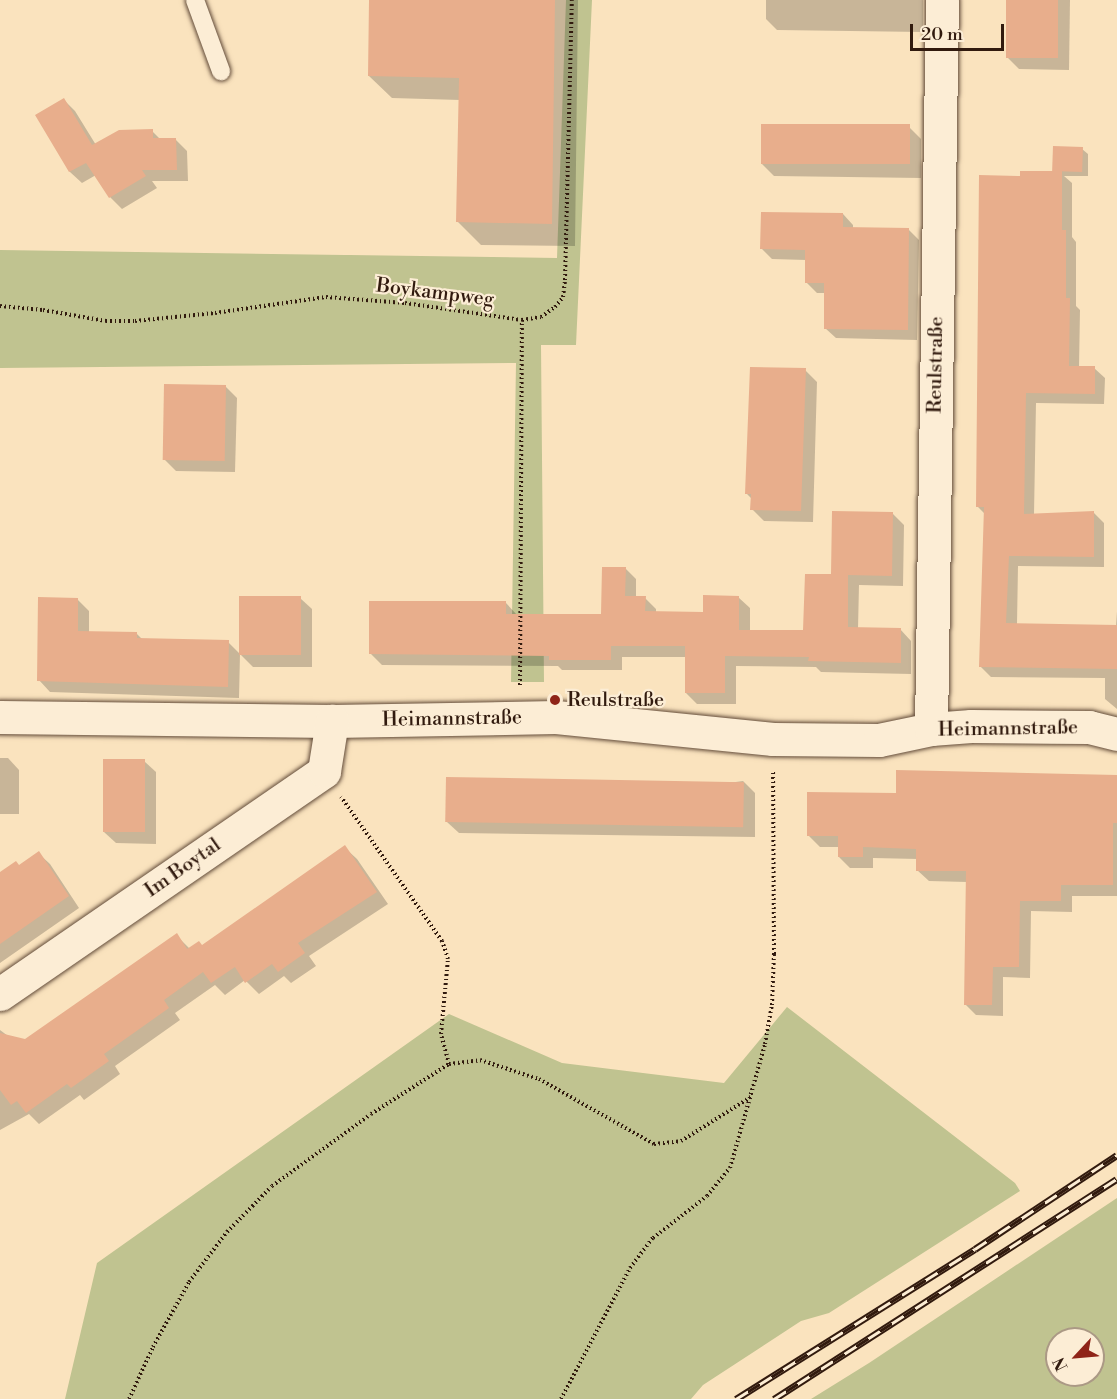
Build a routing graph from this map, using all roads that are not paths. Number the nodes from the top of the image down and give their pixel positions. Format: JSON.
{"nodes":[{"id":1,"x":195,"y":0,"type":"edge"},
{"id":2,"x":942,"y":0,"type":"edge"},
{"id":3,"x":221,"y":71,"type":"dead end"},
{"id":4,"x":0,"y":717,"type":"edge"},
{"id":5,"x":332,"y":721,"type":"junction"},
{"id":6,"x":931,"y":729,"type":"junction"},
{"id":7,"x":1117,"y":734,"type":"edge"},
{"id":8,"x":0,"y":994,"type":"edge"}],
"edges":[{"from":1,"to":3,"type":"lane"},
{"from":2,"to":6,"type":"street","name":"Reulstraße"},
{"from":4,"to":5,"type":"street","name":"Heimannstraße"},
{"from":5,"to":6,"type":"street","name":"Heimannstraße"},
{"from":5,"to":8,"type":"street","name":"Im Boytal"},
{"from":6,"to":7,"type":"street","name":"Heimannstraße"}]}
